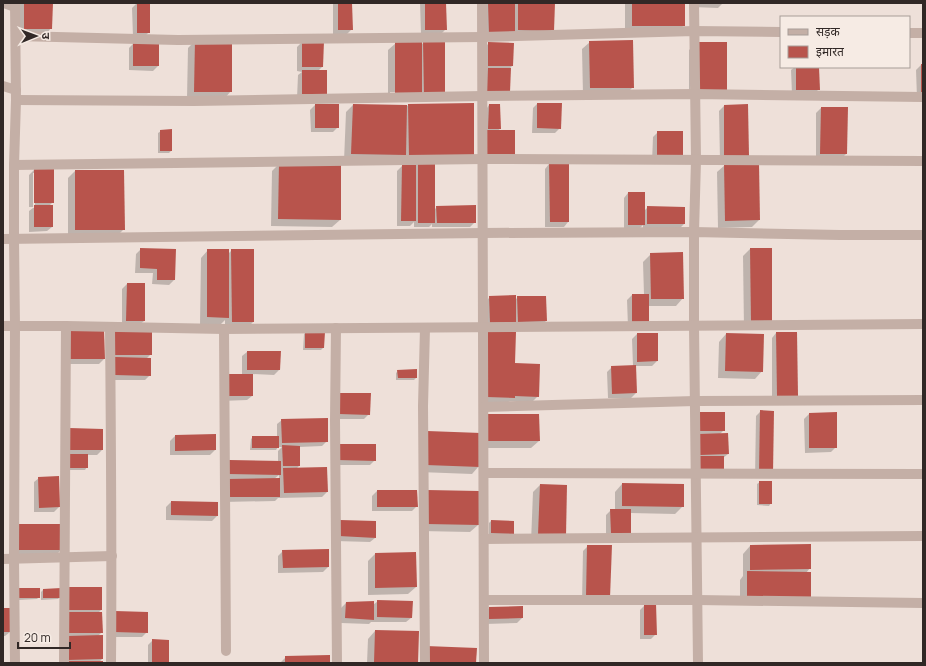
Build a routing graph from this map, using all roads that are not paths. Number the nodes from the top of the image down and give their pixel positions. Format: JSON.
{"nodes":[{"id":1,"x":4,"y":3,"type":"edge"},
{"id":2,"x":482,"y":3,"type":"edge"},
{"id":3,"x":694,"y":3,"type":"edge"},
{"id":4,"x":15,"y":5,"type":"edge"},
{"id":5,"x":694,"y":31,"type":"junction"},
{"id":6,"x":780,"y":32,"type":"edge"},
{"id":7,"x":910,"y":33,"type":"edge"},
{"id":8,"x":923,"y":33,"type":"edge"},
{"id":9,"x":16,"y":36,"type":"junction"},
{"id":10,"x":482,"y":37,"type":"junction"},
{"id":11,"x":3,"y":86,"type":"edge"},
{"id":12,"x":695,"y":94,"type":"junction"},
{"id":13,"x":16,"y":95,"type":"junction"},
{"id":14,"x":483,"y":96,"type":"junction"},
{"id":15,"x":923,"y":97,"type":"edge"},
{"id":16,"x":483,"y":159,"type":"junction"},
{"id":17,"x":696,"y":160,"type":"junction"},
{"id":18,"x":923,"y":161,"type":"edge"},
{"id":19,"x":14,"y":165,"type":"junction"},
{"id":20,"x":694,"y":232,"type":"junction"},
{"id":21,"x":483,"y":233,"type":"junction"},
{"id":22,"x":923,"y":234,"type":"edge"},
{"id":23,"x":3,"y":239,"type":"edge"},
{"id":24,"x":14,"y":239,"type":"junction"},
{"id":25,"x":923,"y":324,"type":"edge"},
{"id":26,"x":3,"y":326,"type":"edge"},
{"id":27,"x":16,"y":326,"type":"junction"},
{"id":28,"x":66,"y":326,"type":"junction"},
{"id":29,"x":694,"y":326,"type":"junction"},
{"id":30,"x":110,"y":327,"type":"junction"},
{"id":31,"x":484,"y":327,"type":"junction"},
{"id":32,"x":336,"y":328,"type":"junction"},
{"id":33,"x":425,"y":328,"type":"junction"},
{"id":34,"x":224,"y":329,"type":"junction"},
{"id":35,"x":923,"y":400,"type":"edge"},
{"id":36,"x":695,"y":401,"type":"junction"},
{"id":37,"x":484,"y":407,"type":"junction"},
{"id":38,"x":484,"y":473,"type":"junction"},
{"id":39,"x":696,"y":473,"type":"junction"},
{"id":40,"x":923,"y":474,"type":"edge"},
{"id":41,"x":923,"y":536,"type":"edge"},
{"id":42,"x":697,"y":537,"type":"junction"},
{"id":43,"x":484,"y":539,"type":"junction"},
{"id":44,"x":112,"y":556,"type":"junction"},
{"id":45,"x":65,"y":557,"type":"junction"},
{"id":46,"x":3,"y":558,"type":"edge"},
{"id":47,"x":14,"y":559,"type":"junction"},
{"id":48,"x":484,"y":600,"type":"junction"},
{"id":49,"x":698,"y":600,"type":"junction"},
{"id":50,"x":923,"y":603,"type":"edge"},
{"id":51,"x":226,"y":651,"type":"dead end"},
{"id":52,"x":15,"y":663,"type":"edge"},
{"id":53,"x":64,"y":663,"type":"edge"},
{"id":54,"x":111,"y":663,"type":"edge"},
{"id":55,"x":337,"y":663,"type":"edge"},
{"id":56,"x":425,"y":663,"type":"edge"},
{"id":57,"x":484,"y":663,"type":"edge"},
{"id":58,"x":698,"y":663,"type":"edge"}],
"edges":[{"from":1,"to":4,"type":"street"},
{"from":2,"to":10,"type":"street"},
{"from":3,"to":5,"type":"street"},
{"from":4,"to":9,"type":"street"},
{"from":5,"to":6,"type":"street"},
{"from":5,"to":10,"type":"street"},
{"from":5,"to":12,"type":"street"},
{"from":7,"to":8,"type":"street"},
{"from":9,"to":10,"type":"street"},
{"from":9,"to":13,"type":"street"},
{"from":10,"to":14,"type":"street"},
{"from":11,"to":13,"type":"street"},
{"from":12,"to":14,"type":"street"},
{"from":12,"to":15,"type":"street"},
{"from":12,"to":17,"type":"street"},
{"from":13,"to":14,"type":"street"},
{"from":13,"to":19,"type":"street"},
{"from":14,"to":16,"type":"street"},
{"from":16,"to":17,"type":"street"},
{"from":16,"to":19,"type":"street"},
{"from":16,"to":21,"type":"street"},
{"from":17,"to":18,"type":"street"},
{"from":17,"to":20,"type":"street"},
{"from":19,"to":24,"type":"street"},
{"from":20,"to":21,"type":"street"},
{"from":20,"to":22,"type":"street"},
{"from":20,"to":29,"type":"street"},
{"from":21,"to":24,"type":"street"},
{"from":21,"to":31,"type":"street"},
{"from":23,"to":24,"type":"street"},
{"from":24,"to":27,"type":"street"},
{"from":25,"to":29,"type":"street"},
{"from":26,"to":27,"type":"street"},
{"from":27,"to":28,"type":"street"},
{"from":27,"to":47,"type":"street"},
{"from":28,"to":30,"type":"street"},
{"from":28,"to":45,"type":"street"},
{"from":29,"to":31,"type":"street"},
{"from":29,"to":36,"type":"street"},
{"from":30,"to":34,"type":"street"},
{"from":30,"to":44,"type":"street"},
{"from":31,"to":33,"type":"street"},
{"from":31,"to":37,"type":"street"},
{"from":32,"to":33,"type":"street"},
{"from":32,"to":34,"type":"street"},
{"from":32,"to":55,"type":"street"},
{"from":33,"to":56,"type":"street"},
{"from":34,"to":51,"type":"street"},
{"from":35,"to":36,"type":"street"},
{"from":36,"to":37,"type":"street"},
{"from":36,"to":39,"type":"street"},
{"from":37,"to":38,"type":"street"},
{"from":38,"to":39,"type":"street"},
{"from":38,"to":43,"type":"street"},
{"from":39,"to":40,"type":"street"},
{"from":39,"to":42,"type":"street"},
{"from":41,"to":42,"type":"street"},
{"from":42,"to":43,"type":"street"},
{"from":42,"to":49,"type":"street"},
{"from":43,"to":48,"type":"street"},
{"from":44,"to":45,"type":"street"},
{"from":44,"to":54,"type":"street"},
{"from":45,"to":47,"type":"street"},
{"from":45,"to":53,"type":"street"},
{"from":46,"to":47,"type":"street"},
{"from":47,"to":52,"type":"street"},
{"from":48,"to":49,"type":"street"},
{"from":48,"to":57,"type":"street"},
{"from":49,"to":50,"type":"street"},
{"from":49,"to":58,"type":"street"}]}
